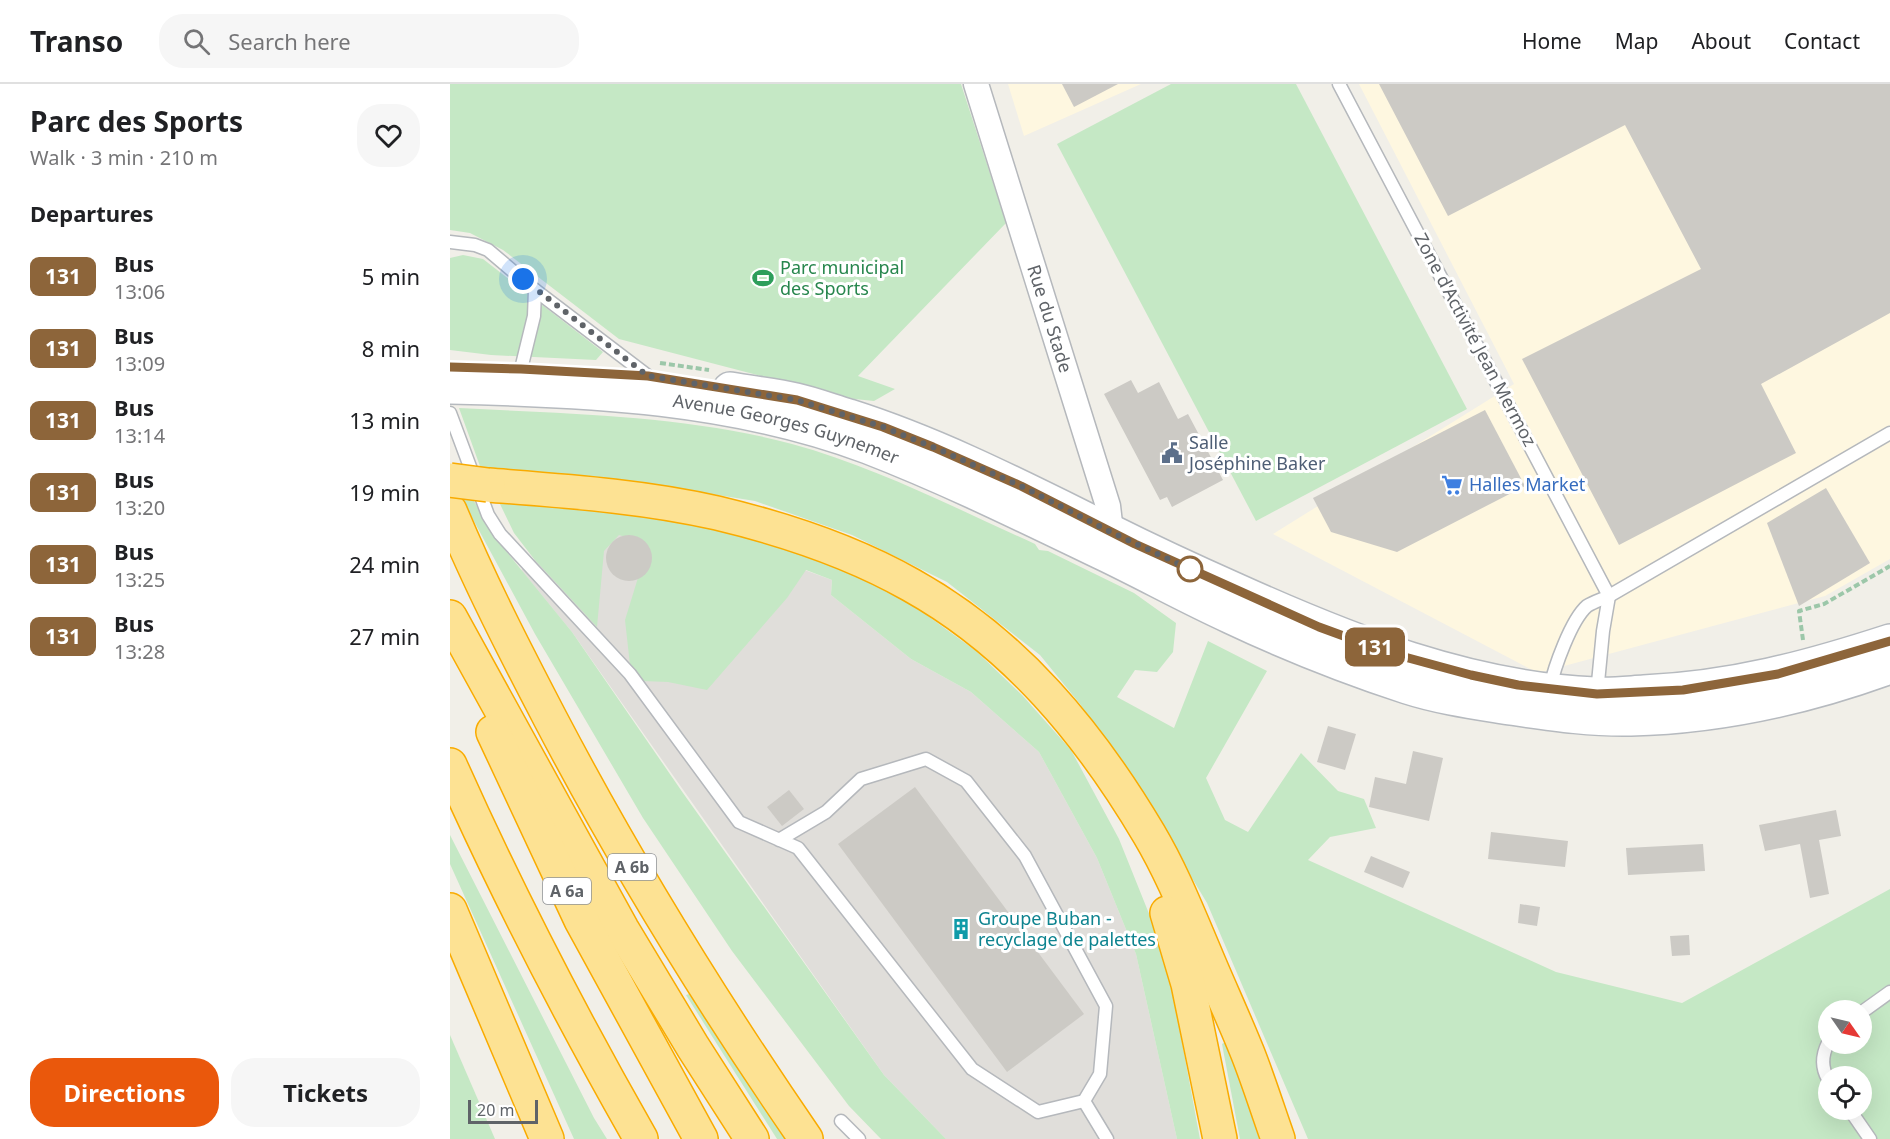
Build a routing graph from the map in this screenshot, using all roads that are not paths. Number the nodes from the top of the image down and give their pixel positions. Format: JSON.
{"nodes":[{"id":1,"x":976,"y":84,"type":"edge"},
{"id":2,"x":1339,"y":84,"type":"edge"},
{"id":3,"x":450,"y":242,"type":"edge"},
{"id":4,"x":535,"y":290,"type":"junction"},
{"id":5,"x":521,"y":369,"type":"junction"},
{"id":6,"x":648,"y":376,"type":"junction"},
{"id":7,"x":454,"y":388,"type":"edge"},
{"id":8,"x":1890,"y":433,"type":"edge"},
{"id":9,"x":450,"y":480,"type":"edge"},
{"id":10,"x":450,"y":511,"type":"edge"},
{"id":11,"x":1106,"y":542,"type":"junction"},
{"id":12,"x":1609,"y":597,"type":"junction"},
{"id":13,"x":450,"y":617,"type":"edge"},
{"id":14,"x":450,"y":634,"type":"edge"},
{"id":15,"x":1890,"y":641,"type":"edge"},
{"id":16,"x":1890,"y":667,"type":"edge"},
{"id":17,"x":1411,"y":688,"type":"junction"},
{"id":18,"x":1549,"y":690,"type":"junction"},
{"id":19,"x":1597,"y":694,"type":"junction"},
{"id":20,"x":1630,"y":719,"type":"junction"},
{"id":21,"x":1089,"y":746,"type":"junction"},
{"id":22,"x":450,"y":765,"type":"edge"},
{"id":23,"x":778,"y":840,"type":"junction"},
{"id":24,"x":450,"y":910,"type":"edge"},
{"id":25,"x":1890,"y":992,"type":"edge"},
{"id":26,"x":1872,"y":1005,"type":"edge"},
{"id":27,"x":1084,"y":1101,"type":"junction"},
{"id":28,"x":1857,"y":1120,"type":"edge"},
{"id":29,"x":841,"y":1121,"type":"dead end"},
{"id":30,"x":547,"y":1139,"type":"edge"},
{"id":31,"x":641,"y":1139,"type":"edge"},
{"id":32,"x":701,"y":1139,"type":"edge"},
{"id":33,"x":752,"y":1139,"type":"edge"},
{"id":34,"x":806,"y":1139,"type":"edge"},
{"id":35,"x":860,"y":1139,"type":"edge"},
{"id":36,"x":1107,"y":1139,"type":"edge"},
{"id":37,"x":1220,"y":1139,"type":"edge"},
{"id":38,"x":1278,"y":1139,"type":"edge"},
{"id":39,"x":1870,"y":1139,"type":"edge"}],
"edges":[{"from":1,"to":11,"type":"street","name":"Rue du Stade"},
{"from":2,"to":12,"type":"lane","name":"Zone d'Activité Jean Mermoz"},
{"from":3,"to":4,"type":"lane"},
{"from":4,"to":5,"type":"lane"},
{"from":4,"to":6,"type":"lane"},
{"from":5,"to":6,"type":"main road","name":"Avenue Georges Guynemer"},
{"from":5,"to":7,"type":"main road","name":"Avenue Georges Guynemer"},
{"from":6,"to":11,"type":"main road","name":"Avenue Georges Guynemer"},
{"from":7,"to":11,"type":"main road","name":"Avenue Georges Guynemer"},
{"from":7,"to":23,"type":"lane"},
{"from":8,"to":12,"type":"lane"},
{"from":9,"to":21,"type":"highway","bridge":true},
{"from":10,"to":34,"type":"highway","number":"A 6b"},
{"from":11,"to":17,"type":"main road"},
{"from":11,"to":18,"type":"main road","name":"Avenue Georges Guynemer"},
{"from":12,"to":18,"type":"lane"},
{"from":12,"to":19,"type":"lane"},
{"from":13,"to":33,"type":"highway"},
{"from":14,"to":32,"type":"highway","number":"A 6a"},
{"from":15,"to":19,"type":"main road","name":"Avenue Georges Guynemer"},
{"from":16,"to":20,"type":"main road"},
{"from":17,"to":18,"type":"main road"},
{"from":17,"to":20,"type":"main road"},
{"from":18,"to":19,"type":"main road","name":"Avenue Georges Guynemer"},
{"from":19,"to":20,"type":"main road"},
{"from":21,"to":37,"type":"highway"},
{"from":21,"to":38,"type":"highway"},
{"from":22,"to":31,"type":"highway","number":"A 6a"},
{"from":23,"to":27,"type":"lane"},
{"from":23,"to":27,"type":"lane"},
{"from":24,"to":30,"type":"highway"},
{"from":25,"to":26,"type":"lane"},
{"from":27,"to":36,"type":"lane"},
{"from":28,"to":39,"type":"lane"},
{"from":29,"to":35,"type":"lane"}]}
